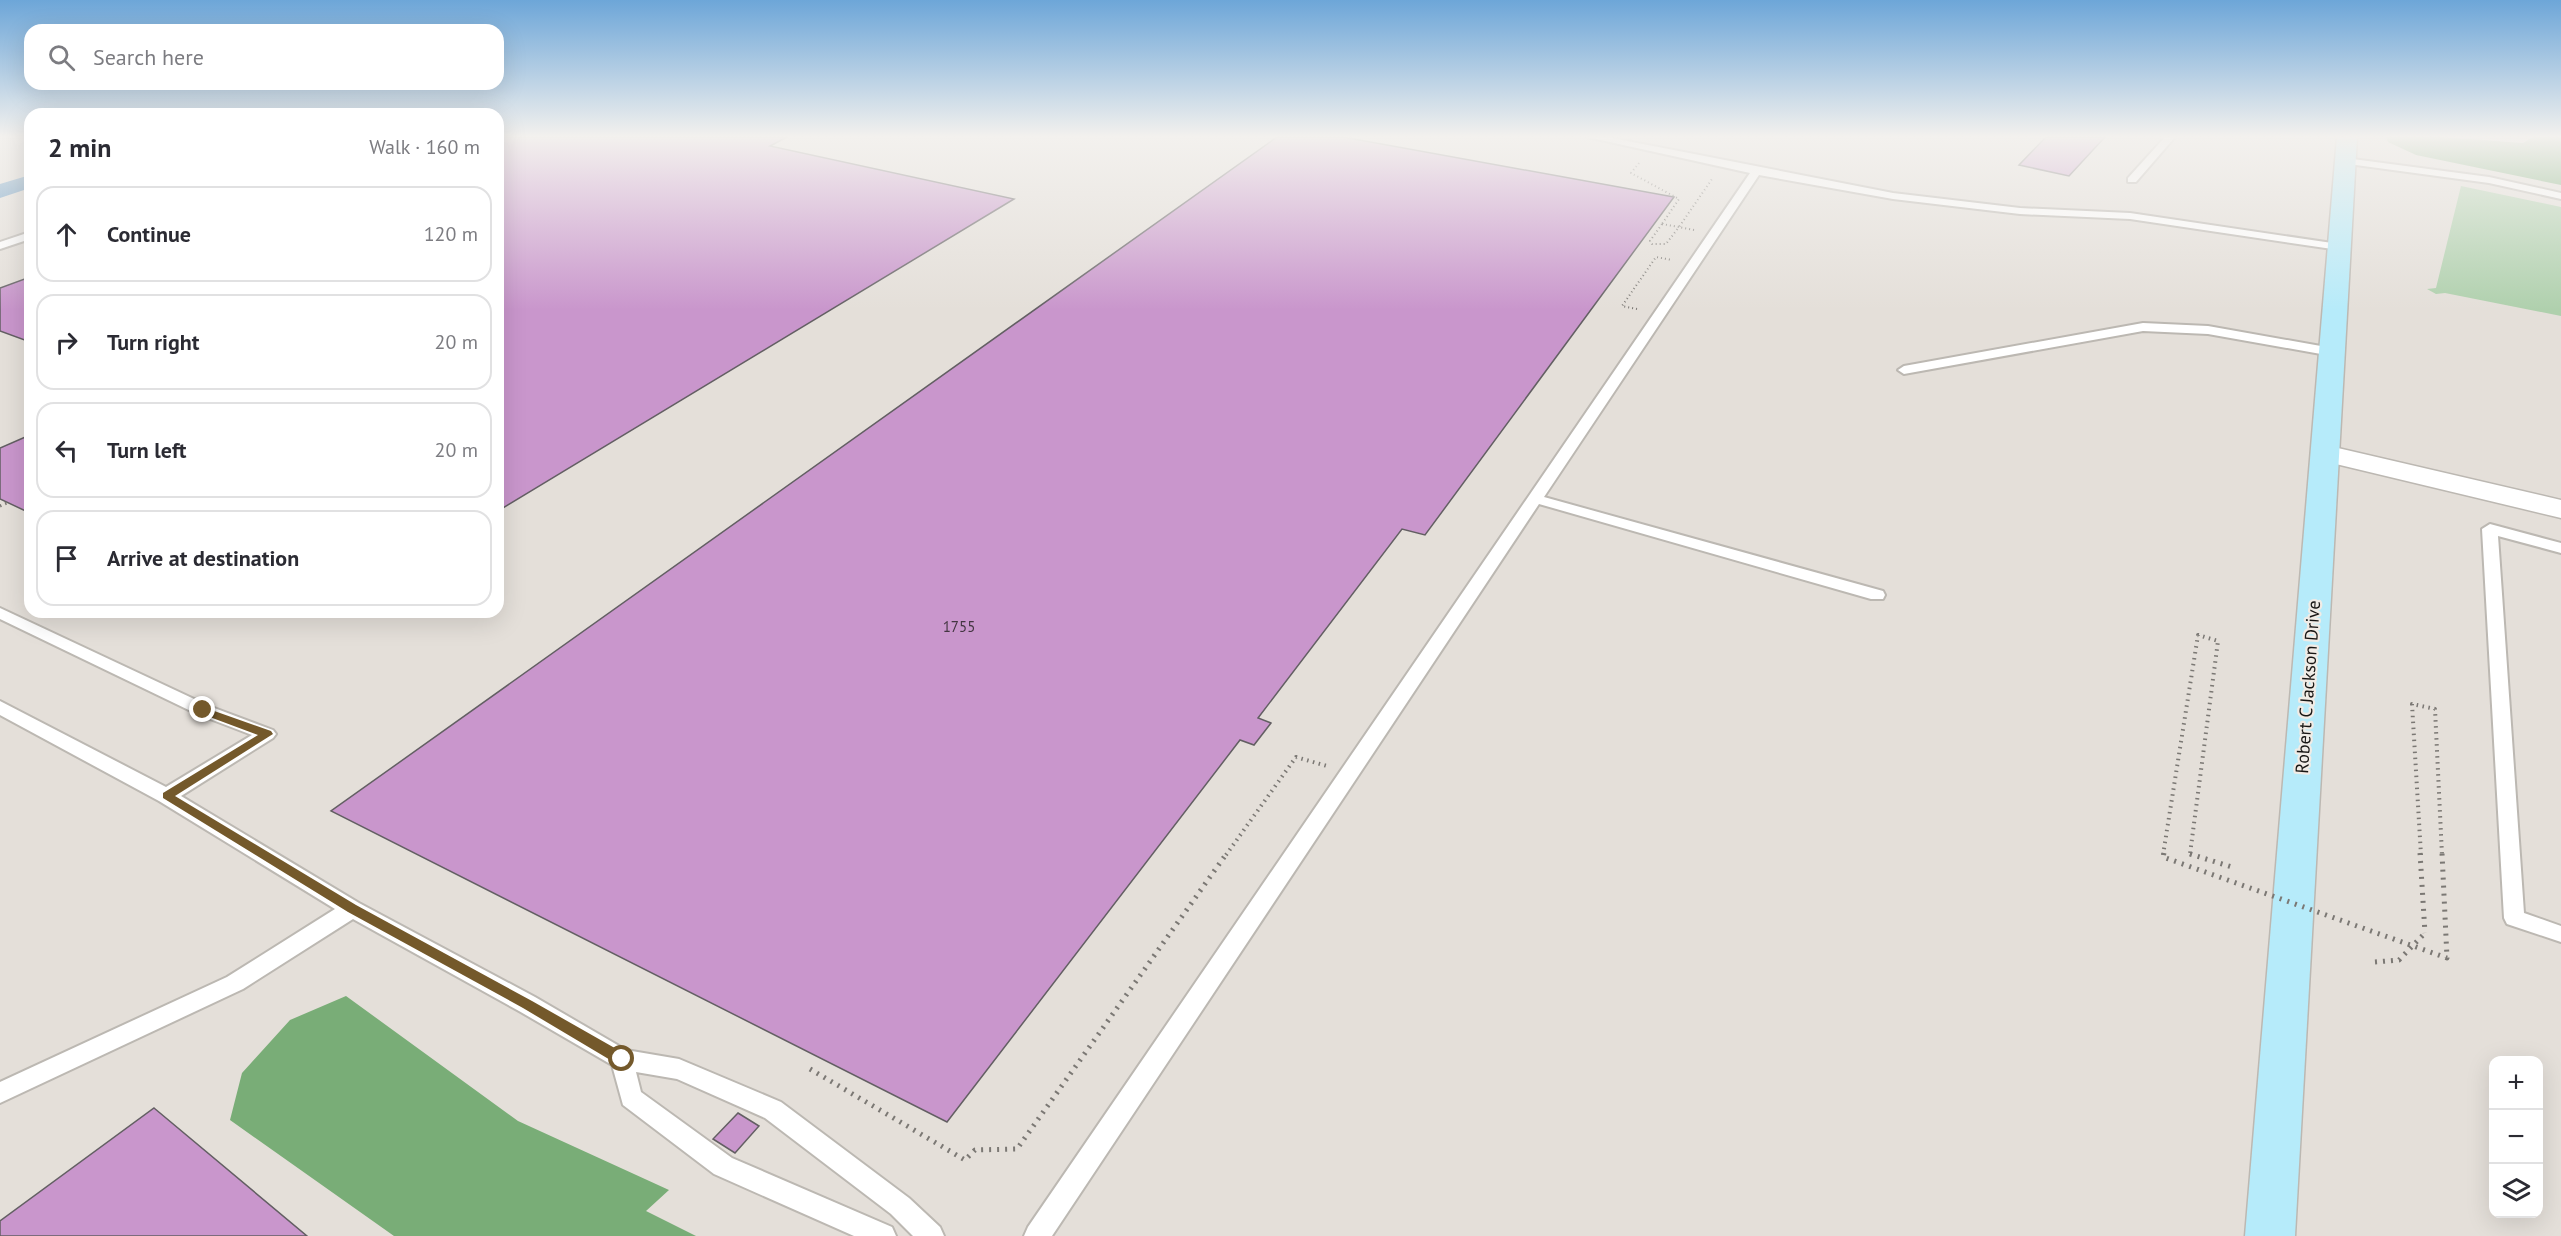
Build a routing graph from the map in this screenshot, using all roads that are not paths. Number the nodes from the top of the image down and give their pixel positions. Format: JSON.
{"nodes":[{"id":1,"x":1740,"y":195,"type":"edge"},
{"id":2,"x":1899,"y":195,"type":"edge"},
{"id":3,"x":2343,"y":195,"type":"edge"},
{"id":4,"x":24,"y":237,"type":"edge"},
{"id":5,"x":0,"y":246,"type":"edge"},
{"id":6,"x":2339,"y":247,"type":"junction"},
{"id":7,"x":2332,"y":352,"type":"junction"},
{"id":8,"x":1904,"y":370,"type":"dead end"},
{"id":9,"x":2325,"y":453,"type":"junction"},
{"id":10,"x":1536,"y":500,"type":"junction"},
{"id":11,"x":2561,"y":509,"type":"edge"},
{"id":12,"x":2561,"y":548,"type":"edge"},
{"id":13,"x":1877,"y":596,"type":"dead end"},
{"id":14,"x":0,"y":613,"type":"edge"},
{"id":15,"x":0,"y":707,"type":"edge"},
{"id":16,"x":166,"y":796,"type":"junction"},
{"id":17,"x":352,"y":909,"type":"junction"},
{"id":18,"x":2561,"y":934,"type":"edge"},
{"id":19,"x":622,"y":1059,"type":"junction"},
{"id":20,"x":0,"y":1093,"type":"edge"},
{"id":21,"x":883,"y":1236,"type":"edge"},
{"id":22,"x":931,"y":1236,"type":"edge"},
{"id":23,"x":1037,"y":1236,"type":"edge"},
{"id":24,"x":2270,"y":1236,"type":"edge"}],
"edges":[{"from":1,"to":10,"type":"lane"},
{"from":2,"to":6,"type":"lane"},
{"from":3,"to":6,"type":"main road","name":"Robert C Jackson Drive"},
{"from":4,"to":5,"type":"lane"},
{"from":6,"to":7,"type":"main road","name":"Robert C Jackson Drive"},
{"from":7,"to":8,"type":"lane"},
{"from":7,"to":9,"type":"main road","name":"Robert C Jackson Drive"},
{"from":9,"to":11,"type":"street"},
{"from":9,"to":24,"type":"main road","name":"Robert C Jackson Drive"},
{"from":10,"to":13,"type":"lane"},
{"from":10,"to":23,"type":"lane"},
{"from":12,"to":18,"type":"lane"},
{"from":14,"to":16,"type":"lane"},
{"from":15,"to":16,"type":"lane"},
{"from":16,"to":17,"type":"lane"},
{"from":17,"to":19,"type":"lane"},
{"from":17,"to":20,"type":"lane"},
{"from":19,"to":21,"type":"lane"},
{"from":19,"to":22,"type":"lane"}]}
